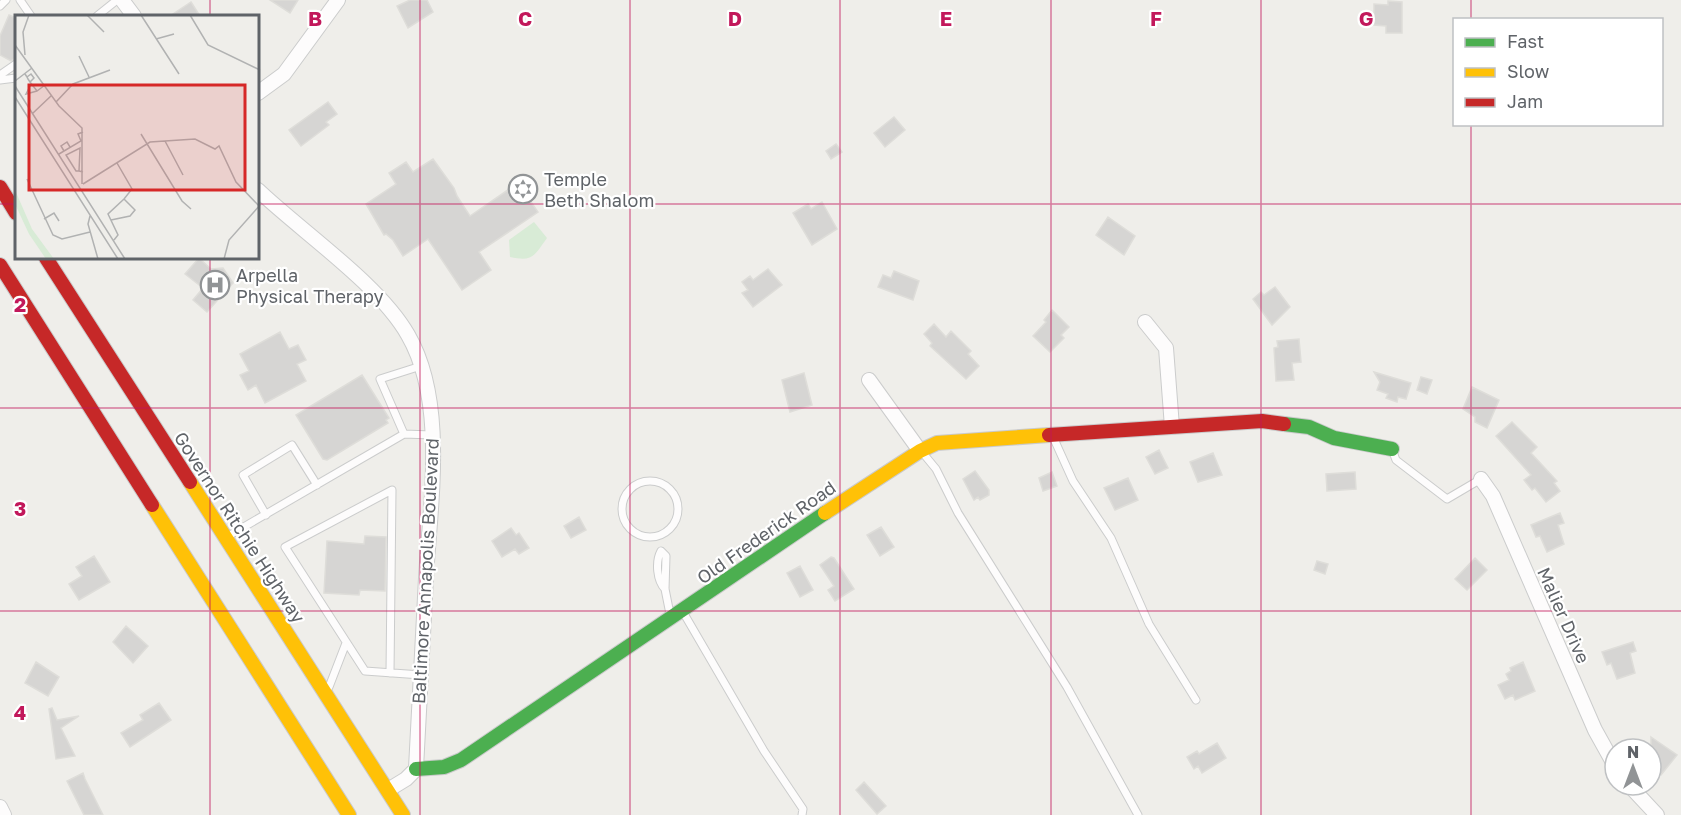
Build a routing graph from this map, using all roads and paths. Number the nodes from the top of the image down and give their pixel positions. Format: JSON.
{"nodes":[{"id":1,"x":6,"y":0,"type":"edge"},
{"id":2,"x":20,"y":0,"type":"edge"},
{"id":3,"x":117,"y":0,"type":"edge"},
{"id":4,"x":122,"y":0,"type":"edge"},
{"id":5,"x":338,"y":0,"type":"edge"},
{"id":6,"x":0,"y":6,"type":"edge"},
{"id":7,"x":30,"y":15,"type":"edge"},
{"id":8,"x":98,"y":15,"type":"edge"},
{"id":9,"x":133,"y":15,"type":"edge"},
{"id":10,"x":15,"y":65,"type":"edge"},
{"id":11,"x":0,"y":78,"type":"edge"},
{"id":12,"x":260,"y":92,"type":"edge"},
{"id":13,"x":0,"y":187,"type":"edge"},
{"id":14,"x":260,"y":192,"type":"edge"},
{"id":15,"x":15,"y":211,"type":"edge"},
{"id":16,"x":47,"y":260,"type":"edge"},
{"id":17,"x":0,"y":265,"type":"edge"},
{"id":18,"x":1145,"y":322,"type":"dead end"},
{"id":19,"x":421,"y":366,"type":"junction"},
{"id":20,"x":869,"y":380,"type":"dead end"},
{"id":21,"x":1172,"y":427,"type":"junction"},
{"id":22,"x":404,"y":434,"type":"junction"},
{"id":23,"x":432,"y":435,"type":"junction"},
{"id":24,"x":1053,"y":436,"type":"junction"},
{"id":25,"x":1392,"y":449,"type":"joint"},
{"id":26,"x":920,"y":451,"type":"junction"},
{"id":27,"x":1481,"y":479,"type":"joint"},
{"id":28,"x":317,"y":485,"type":"junction"},
{"id":29,"x":266,"y":515,"type":"junction"},
{"id":30,"x":658,"y":537,"type":"junction"},
{"id":31,"x":226,"y":538,"type":"junction"},
{"id":32,"x":677,"y":616,"type":"junction"},
{"id":33,"x":346,"y":643,"type":"junction"},
{"id":34,"x":390,"y":673,"type":"junction"},
{"id":35,"x":421,"y":675,"type":"junction"},
{"id":36,"x":326,"y":694,"type":"junction"},
{"id":37,"x":1196,"y":700,"type":"dead end"},
{"id":38,"x":1603,"y":744,"type":"edge"},
{"id":39,"x":416,"y":769,"type":"junction"},
{"id":40,"x":388,"y":790,"type":"junction"},
{"id":41,"x":1640,"y":797,"type":"edge"},
{"id":42,"x":0,"y":807,"type":"edge"},
{"id":43,"x":4,"y":815,"type":"edge"},
{"id":44,"x":349,"y":815,"type":"edge"},
{"id":45,"x":403,"y":815,"type":"edge"},
{"id":46,"x":802,"y":815,"type":"edge"},
{"id":47,"x":1138,"y":815,"type":"edge"},
{"id":48,"x":1657,"y":815,"type":"edge"}],
"edges":[{"from":1,"to":6,"type":"lane"},
{"from":2,"to":7,"type":"lane"},
{"from":3,"to":8,"type":"lane"},
{"from":4,"to":9,"type":"street"},
{"from":5,"to":12,"type":"street"},
{"from":10,"to":11,"type":"lane"},
{"from":13,"to":15,"type":"main road"},
{"from":14,"to":19,"type":"street","name":"Baltimore Annapolis Boulevard"},
{"from":16,"to":31,"type":"main road","name":"Governor Ritchie Highway"},
{"from":17,"to":44,"type":"main road"},
{"from":18,"to":21,"type":"street"},
{"from":19,"to":22,"type":"lane"},
{"from":19,"to":23,"type":"street","name":"Baltimore Annapolis Boulevard"},
{"from":20,"to":26,"type":"street"},
{"from":21,"to":24,"type":"main road","name":"Old Frederick Road"},
{"from":21,"to":25,"type":"main road"},
{"from":22,"to":23,"type":"lane"},
{"from":22,"to":28,"type":"lane"},
{"from":23,"to":35,"type":"street","name":"Baltimore Annapolis Boulevard"},
{"from":24,"to":26,"type":"main road","name":"Old Frederick Road"},
{"from":24,"to":37,"type":"lane"},
{"from":25,"to":27,"type":"lane"},
{"from":26,"to":32,"type":"main road","name":"Old Frederick Road"},
{"from":26,"to":47,"type":"lane"},
{"from":27,"to":38,"type":"street","name":"Malier Drive"},
{"from":28,"to":29,"type":"lane"},
{"from":28,"to":29,"type":"lane"},
{"from":29,"to":31,"type":"lane"},
{"from":30,"to":30,"type":"lane"},
{"from":30,"to":32,"type":"lane"},
{"from":31,"to":36,"type":"main road","name":"Governor Ritchie Highway"},
{"from":32,"to":39,"type":"main road","name":"Old Frederick Road"},
{"from":32,"to":46,"type":"lane"},
{"from":33,"to":34,"type":"lane"},
{"from":33,"to":34,"type":"lane"},
{"from":33,"to":36,"type":"lane"},
{"from":34,"to":35,"type":"lane"},
{"from":35,"to":39,"type":"street","name":"Baltimore Annapolis Boulevard"},
{"from":36,"to":40,"type":"main road","name":"Governor Ritchie Highway"},
{"from":39,"to":40,"type":"street"},
{"from":40,"to":45,"type":"main road","name":"Governor Ritchie Highway"},
{"from":41,"to":48,"type":"street"},
{"from":42,"to":43,"type":"street"}]}
